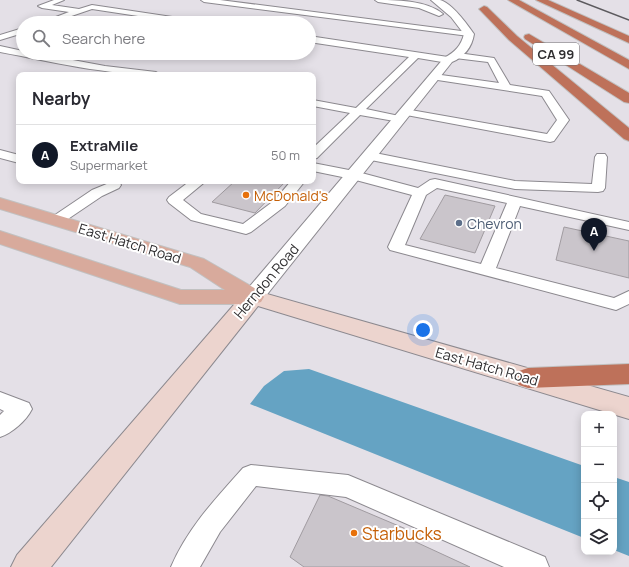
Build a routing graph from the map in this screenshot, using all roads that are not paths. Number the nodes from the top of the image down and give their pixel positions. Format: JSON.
{"nodes":[{"id":1,"x":60,"y":0,"type":"edge"},
{"id":2,"x":204,"y":0,"type":"edge"},
{"id":3,"x":378,"y":0,"type":"edge"},
{"id":4,"x":512,"y":0,"type":"edge"},
{"id":5,"x":540,"y":0,"type":"edge"},
{"id":6,"x":413,"y":2,"type":"edge"},
{"id":7,"x":437,"y":7,"type":"edge"},
{"id":8,"x":79,"y":11,"type":"junction"},
{"id":9,"x":64,"y":16,"type":"edge"},
{"id":10,"x":152,"y":16,"type":"edge"},
{"id":11,"x":425,"y":23,"type":"dead end"},
{"id":12,"x":16,"y":32,"type":"edge"},
{"id":13,"x":469,"y":34,"type":"junction"},
{"id":14,"x":0,"y":38,"type":"edge"},
{"id":15,"x":316,"y":40,"type":"edge"},
{"id":16,"x":629,"y":40,"type":"edge"},
{"id":17,"x":3,"y":51,"type":"edge"},
{"id":18,"x":16,"y":53,"type":"edge"},
{"id":19,"x":416,"y":55,"type":"junction"},
{"id":20,"x":453,"y":58,"type":"junction"},
{"id":21,"x":54,"y":60,"type":"edge"},
{"id":22,"x":629,"y":64,"type":"edge"},
{"id":23,"x":130,"y":72,"type":"edge"},
{"id":24,"x":434,"y":78,"type":"junction"},
{"id":25,"x":506,"y":87,"type":"junction"},
{"id":26,"x":629,"y":99,"type":"edge"},
{"id":27,"x":316,"y":104,"type":"edge"},
{"id":28,"x":359,"y":112,"type":"junction"},
{"id":29,"x":403,"y":116,"type":"junction"},
{"id":30,"x":629,"y":136,"type":"edge"},
{"id":31,"x":316,"y":152,"type":"edge"},
{"id":32,"x":0,"y":154,"type":"edge"},
{"id":33,"x":370,"y":156,"type":"junction"},
{"id":34,"x":601,"y":157,"type":"dead end"},
{"id":35,"x":16,"y":158,"type":"edge"},
{"id":36,"x":316,"y":168,"type":"edge"},
{"id":37,"x":354,"y":175,"type":"junction"},
{"id":38,"x":108,"y":184,"type":"edge"},
{"id":39,"x":195,"y":184,"type":"edge"},
{"id":40,"x":296,"y":184,"type":"edge"},
{"id":41,"x":420,"y":194,"type":"junction"},
{"id":42,"x":515,"y":201,"type":"junction"},
{"id":43,"x":0,"y":203,"type":"edge"},
{"id":44,"x":57,"y":220,"type":"junction"},
{"id":45,"x":629,"y":226,"type":"edge"},
{"id":46,"x":0,"y":237,"type":"edge"},
{"id":47,"x":486,"y":271,"type":"junction"},
{"id":48,"x":253,"y":297,"type":"junction"},
{"id":49,"x":629,"y":297,"type":"edge"},
{"id":50,"x":629,"y":374,"type":"edge"},
{"id":51,"x":528,"y":378,"type":"junction"},
{"id":52,"x":0,"y":400,"type":"edge"},
{"id":53,"x":629,"y":408,"type":"edge"},
{"id":54,"x":0,"y":428,"type":"edge"},
{"id":55,"x":29,"y":567,"type":"edge"},
{"id":56,"x":185,"y":567,"type":"edge"},
{"id":57,"x":535,"y":567,"type":"edge"}],
"edges":[{"from":1,"to":8,"type":"lane"},
{"from":2,"to":13,"type":"lane"},
{"from":3,"to":6,"type":"lane"},
{"from":4,"to":22,"type":"highway","number":"CA 99"},
{"from":5,"to":16,"type":"highway"},
{"from":6,"to":7,"type":"lane"},
{"from":7,"to":11,"type":"lane"},
{"from":7,"to":13,"type":"street"},
{"from":8,"to":9,"type":"lane"},
{"from":8,"to":10,"type":"lane"},
{"from":12,"to":14,"type":"lane"},
{"from":13,"to":20,"type":"street","name":"Herndon Road"},
{"from":15,"to":19,"type":"lane"},
{"from":17,"to":18,"type":"lane"},
{"from":19,"to":20,"type":"lane"},
{"from":19,"to":28,"type":"lane"},
{"from":20,"to":24,"type":"street","name":"Herndon Road"},
{"from":20,"to":25,"type":"lane"},
{"from":21,"to":23,"type":"lane"},
{"from":24,"to":25,"type":"lane"},
{"from":24,"to":29,"type":"street","name":"Herndon Road"},
{"from":25,"to":29,"type":"lane"},
{"from":26,"to":30,"type":"highway","number":"CA 99"},
{"from":27,"to":28,"type":"lane"},
{"from":28,"to":29,"type":"lane"},
{"from":28,"to":31,"type":"lane"},
{"from":29,"to":33,"type":"street","name":"Herndon Road"},
{"from":32,"to":35,"type":"lane"},
{"from":33,"to":34,"type":"lane"},
{"from":33,"to":37,"type":"street","name":"Herndon Road"},
{"from":36,"to":37,"type":"lane"},
{"from":37,"to":41,"type":"lane"},
{"from":37,"to":48,"type":"street","name":"Herndon Road"},
{"from":38,"to":44,"type":"lane"},
{"from":39,"to":40,"type":"lane"},
{"from":41,"to":42,"type":"lane"},
{"from":41,"to":47,"type":"lane"},
{"from":42,"to":45,"type":"lane"},
{"from":42,"to":47,"type":"lane"},
{"from":43,"to":44,"type":"main road","name":"East Hatch Road"},
{"from":44,"to":48,"type":"main road","name":"East Hatch Road"},
{"from":46,"to":48,"type":"main road","name":"East Hatch Road"},
{"from":47,"to":49,"type":"lane"},
{"from":48,"to":51,"type":"main road","name":"East Hatch Road"},
{"from":48,"to":55,"type":"main road","name":"Herndon Road"},
{"from":50,"to":51,"type":"highway"},
{"from":51,"to":53,"type":"main road","name":"East Hatch Road"},
{"from":52,"to":54,"type":"lane"},
{"from":56,"to":57,"type":"lane"}]}
